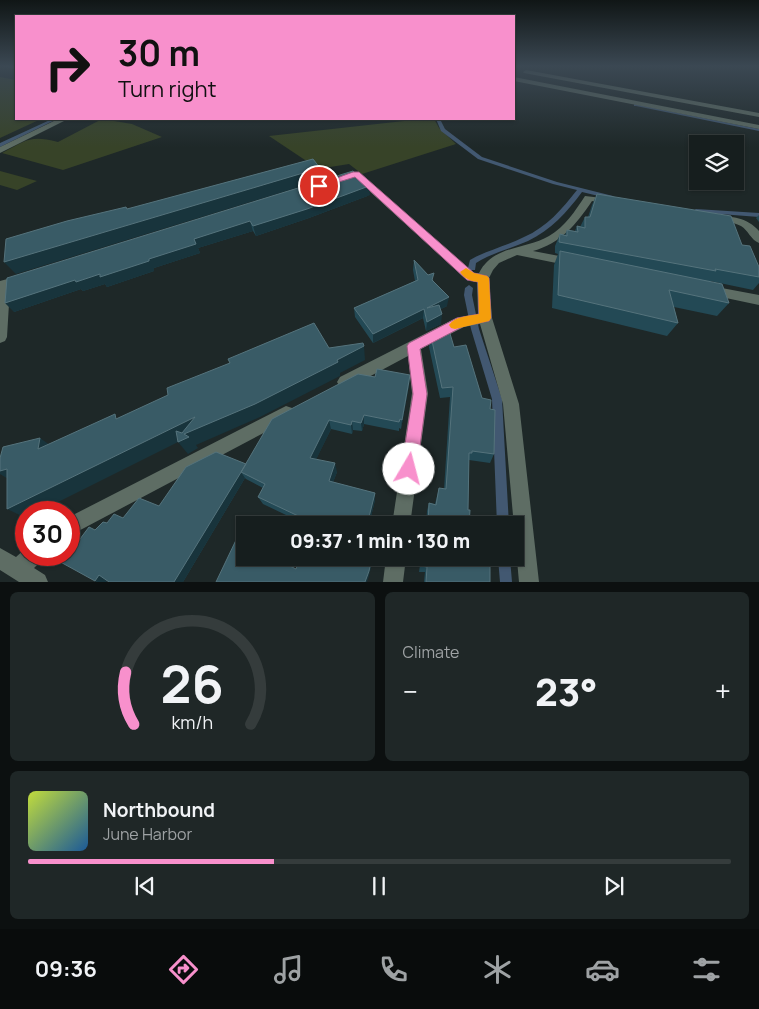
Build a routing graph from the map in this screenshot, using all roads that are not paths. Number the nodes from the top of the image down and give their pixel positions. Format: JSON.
{"nodes":[{"id":1,"x":586,"y":93,"type":"edge"},
{"id":2,"x":637,"y":93,"type":"edge"},
{"id":3,"x":759,"y":116,"type":"edge"},
{"id":4,"x":62,"y":120,"type":"edge"},
{"id":5,"x":759,"y":127,"type":"edge"},
{"id":6,"x":0,"y":150,"type":"edge"},
{"id":7,"x":347,"y":177,"type":"edge"},
{"id":8,"x":624,"y":204,"type":"edge"},
{"id":9,"x":700,"y":217,"type":"edge"},
{"id":10,"x":759,"y":239,"type":"edge"},
{"id":11,"x":515,"y":252,"type":"junction"},
{"id":12,"x":586,"y":265,"type":"edge"},
{"id":13,"x":33,"y":275,"type":"edge"},
{"id":14,"x":483,"y":278,"type":"junction"},
{"id":15,"x":699,"y":289,"type":"edge"},
{"id":16,"x":759,"y":300,"type":"edge"},
{"id":17,"x":477,"y":319,"type":"junction"},
{"id":18,"x":0,"y":337,"type":"edge"},
{"id":19,"x":414,"y":346,"type":"junction"},
{"id":20,"x":334,"y":388,"type":"edge"},
{"id":21,"x":299,"y":407,"type":"edge"},
{"id":22,"x":402,"y":516,"type":"edge"},
{"id":23,"x":80,"y":521,"type":"edge"},
{"id":24,"x":0,"y":558,"type":"edge"},
{"id":25,"x":21,"y":566,"type":"edge"},
{"id":26,"x":395,"y":566,"type":"edge"},
{"id":27,"x":18,"y":569,"type":"junction"},
{"id":28,"x":38,"y":582,"type":"edge"},
{"id":29,"x":393,"y":582,"type":"edge"},
{"id":30,"x":529,"y":582,"type":"edge"}],
"edges":[{"from":1,"to":5,"type":"street"},
{"from":2,"to":3,"type":"street"},
{"from":4,"to":6,"type":"street"},
{"from":7,"to":14,"type":"street"},
{"from":8,"to":11,"type":"street"},
{"from":9,"to":10,"type":"street"},
{"from":11,"to":12,"type":"street"},
{"from":11,"to":14,"type":"street"},
{"from":13,"to":18,"type":"street"},
{"from":14,"to":17,"type":"street"},
{"from":15,"to":16,"type":"street"},
{"from":17,"to":19,"type":"street"},
{"from":17,"to":30,"type":"street"},
{"from":19,"to":20,"type":"street"},
{"from":19,"to":22,"type":"street"},
{"from":21,"to":23,"type":"street"},
{"from":24,"to":27,"type":"street"},
{"from":25,"to":27,"type":"street"},
{"from":26,"to":29,"type":"street"},
{"from":27,"to":28,"type":"street"}]}
